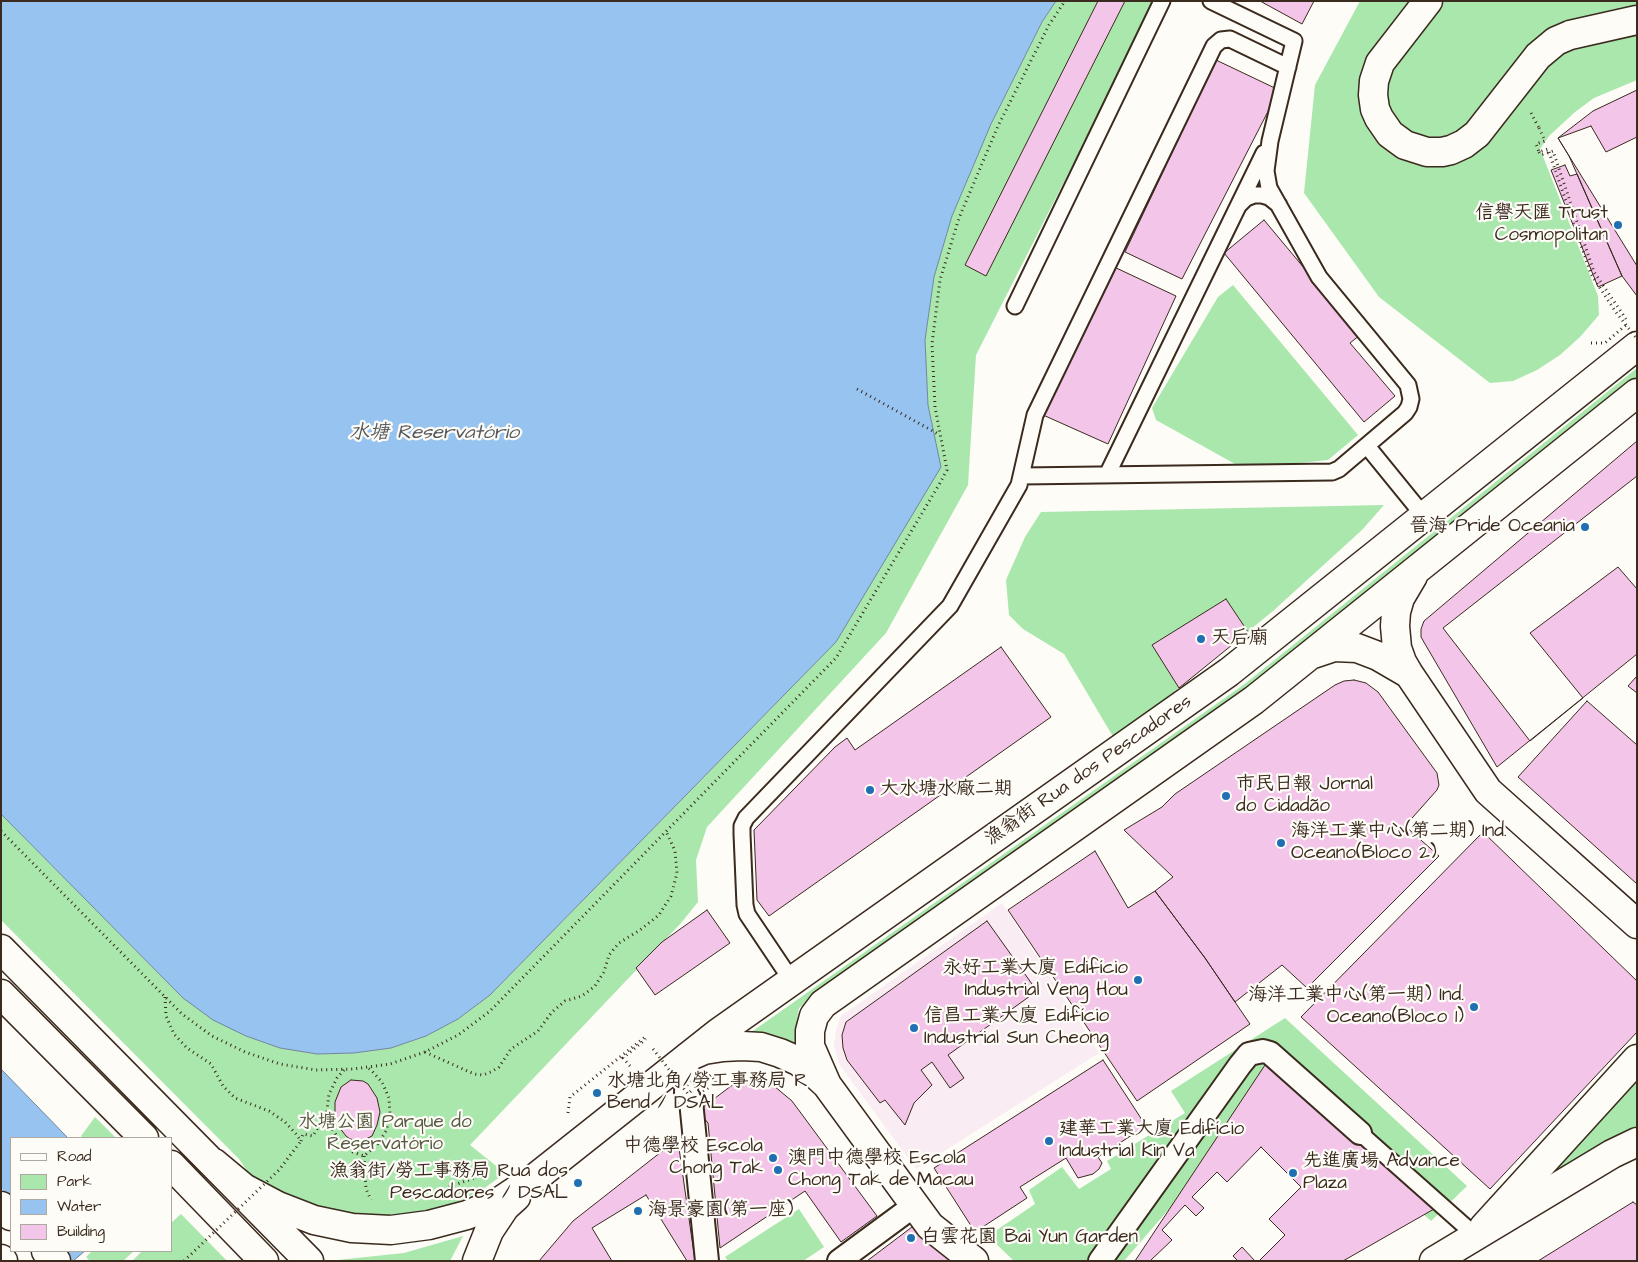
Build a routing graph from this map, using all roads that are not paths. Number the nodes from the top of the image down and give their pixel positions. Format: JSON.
{"nodes":[{"id":1,"x":1162,"y":1,"type":"edge"},
{"id":2,"x":1211,"y":1,"type":"edge"},
{"id":3,"x":1428,"y":1,"type":"edge"},
{"id":4,"x":1637,"y":20,"type":"edge"},
{"id":5,"x":1288,"y":67,"type":"junction"},
{"id":6,"x":1270,"y":141,"type":"junction"},
{"id":7,"x":1239,"y":205,"type":"junction"},
{"id":8,"x":1280,"y":206,"type":"junction"},
{"id":9,"x":1015,"y":306,"type":"dead end"},
{"id":10,"x":1631,"y":335,"type":"edge"},
{"id":11,"x":1637,"y":393,"type":"edge"},
{"id":12,"x":1367,"y":446,"type":"junction"},
{"id":13,"x":1108,"y":475,"type":"junction"},
{"id":14,"x":1021,"y":476,"type":"junction"},
{"id":15,"x":1424,"y":516,"type":"junction"},
{"id":16,"x":1425,"y":562,"type":"junction"},
{"id":17,"x":1306,"y":659,"type":"junction"},
{"id":18,"x":1409,"y":674,"type":"junction"},
{"id":19,"x":1637,"y":924,"type":"edge"},
{"id":20,"x":1,"y":949,"type":"edge"},
{"id":21,"x":792,"y":981,"type":"junction"},
{"id":22,"x":1,"y":994,"type":"edge"},
{"id":23,"x":687,"y":1058,"type":"junction"},
{"id":24,"x":1637,"y":1059,"type":"edge"},
{"id":25,"x":827,"y":1085,"type":"junction"},
{"id":26,"x":1352,"y":1130,"type":"joint"},
{"id":27,"x":143,"y":1137,"type":"edge"},
{"id":28,"x":1637,"y":1142,"type":"edge"},
{"id":29,"x":214,"y":1163,"type":"junction"},
{"id":30,"x":172,"y":1167,"type":"edge"},
{"id":31,"x":531,"y":1181,"type":"junction"},
{"id":32,"x":191,"y":1186,"type":"junction"},
{"id":33,"x":915,"y":1205,"type":"junction"},
{"id":34,"x":1,"y":1206,"type":"edge"},
{"id":35,"x":10,"y":1215,"type":"edge"},
{"id":36,"x":1476,"y":1236,"type":"junction"},
{"id":37,"x":47,"y":1252,"type":"edge"},
{"id":38,"x":56,"y":1261,"type":"edge"},
{"id":39,"x":246,"y":1261,"type":"edge"},
{"id":40,"x":264,"y":1261,"type":"edge"},
{"id":41,"x":309,"y":1261,"type":"edge"},
{"id":42,"x":477,"y":1261,"type":"edge"},
{"id":43,"x":707,"y":1261,"type":"edge"},
{"id":44,"x":839,"y":1261,"type":"edge"},
{"id":45,"x":974,"y":1261,"type":"edge"},
{"id":46,"x":1100,"y":1261,"type":"edge"},
{"id":47,"x":1434,"y":1261,"type":"edge"}],
"edges":[{"from":1,"to":9,"type":"lane"},
{"from":2,"to":5,"type":"lane"},
{"from":3,"to":4,"type":"main road"},
{"from":5,"to":6,"type":"lane"},
{"from":5,"to":14,"type":"lane"},
{"from":6,"to":7,"type":"lane"},
{"from":6,"to":8,"type":"lane"},
{"from":7,"to":8,"type":"lane"},
{"from":7,"to":13,"type":"lane"},
{"from":8,"to":12,"type":"lane"},
{"from":10,"to":15,"type":"main road","name":"漁翁街 Rua dos Pescadores"},
{"from":11,"to":16,"type":"main road","name":"漁翁街 Rua dos Pescadores"},
{"from":12,"to":13,"type":"lane"},
{"from":12,"to":15,"type":"lane"},
{"from":13,"to":14,"type":"lane"},
{"from":14,"to":21,"type":"lane"},
{"from":15,"to":21,"type":"main road","name":"漁翁街 Rua dos Pescadores"},
{"from":16,"to":17,"type":"main road","name":"漁翁街 Rua dos Pescadores"},
{"from":16,"to":18,"type":"main road"},
{"from":17,"to":18,"type":"main road"},
{"from":17,"to":25,"type":"main road","name":"漁翁街 Rua dos Pescadores"},
{"from":18,"to":19,"type":"main road"},
{"from":20,"to":29,"type":"main road"},
{"from":21,"to":23,"type":"main road","name":"漁翁街 Rua dos Pescadores"},
{"from":22,"to":27,"type":"main road"},
{"from":23,"to":25,"type":"main road"},
{"from":23,"to":31,"type":"main road","name":"漁翁街 Rua dos Pescadores"},
{"from":23,"to":43,"type":"street"},
{"from":24,"to":36,"type":"main road"},
{"from":25,"to":33,"type":"main road"},
{"from":26,"to":36,"type":"lane"},
{"from":26,"to":46,"type":"street"},
{"from":28,"to":36,"type":"main road"},
{"from":29,"to":31,"type":"main road"},
{"from":29,"to":41,"type":"main road"},
{"from":30,"to":32,"type":"main road"},
{"from":31,"to":42,"type":"main road"},
{"from":32,"to":39,"type":"main road"},
{"from":32,"to":40,"type":"main road"},
{"from":33,"to":44,"type":"street"},
{"from":33,"to":45,"type":"main road"},
{"from":34,"to":35,"type":"main road"},
{"from":36,"to":47,"type":"main road"},
{"from":37,"to":38,"type":"main road"}]}
